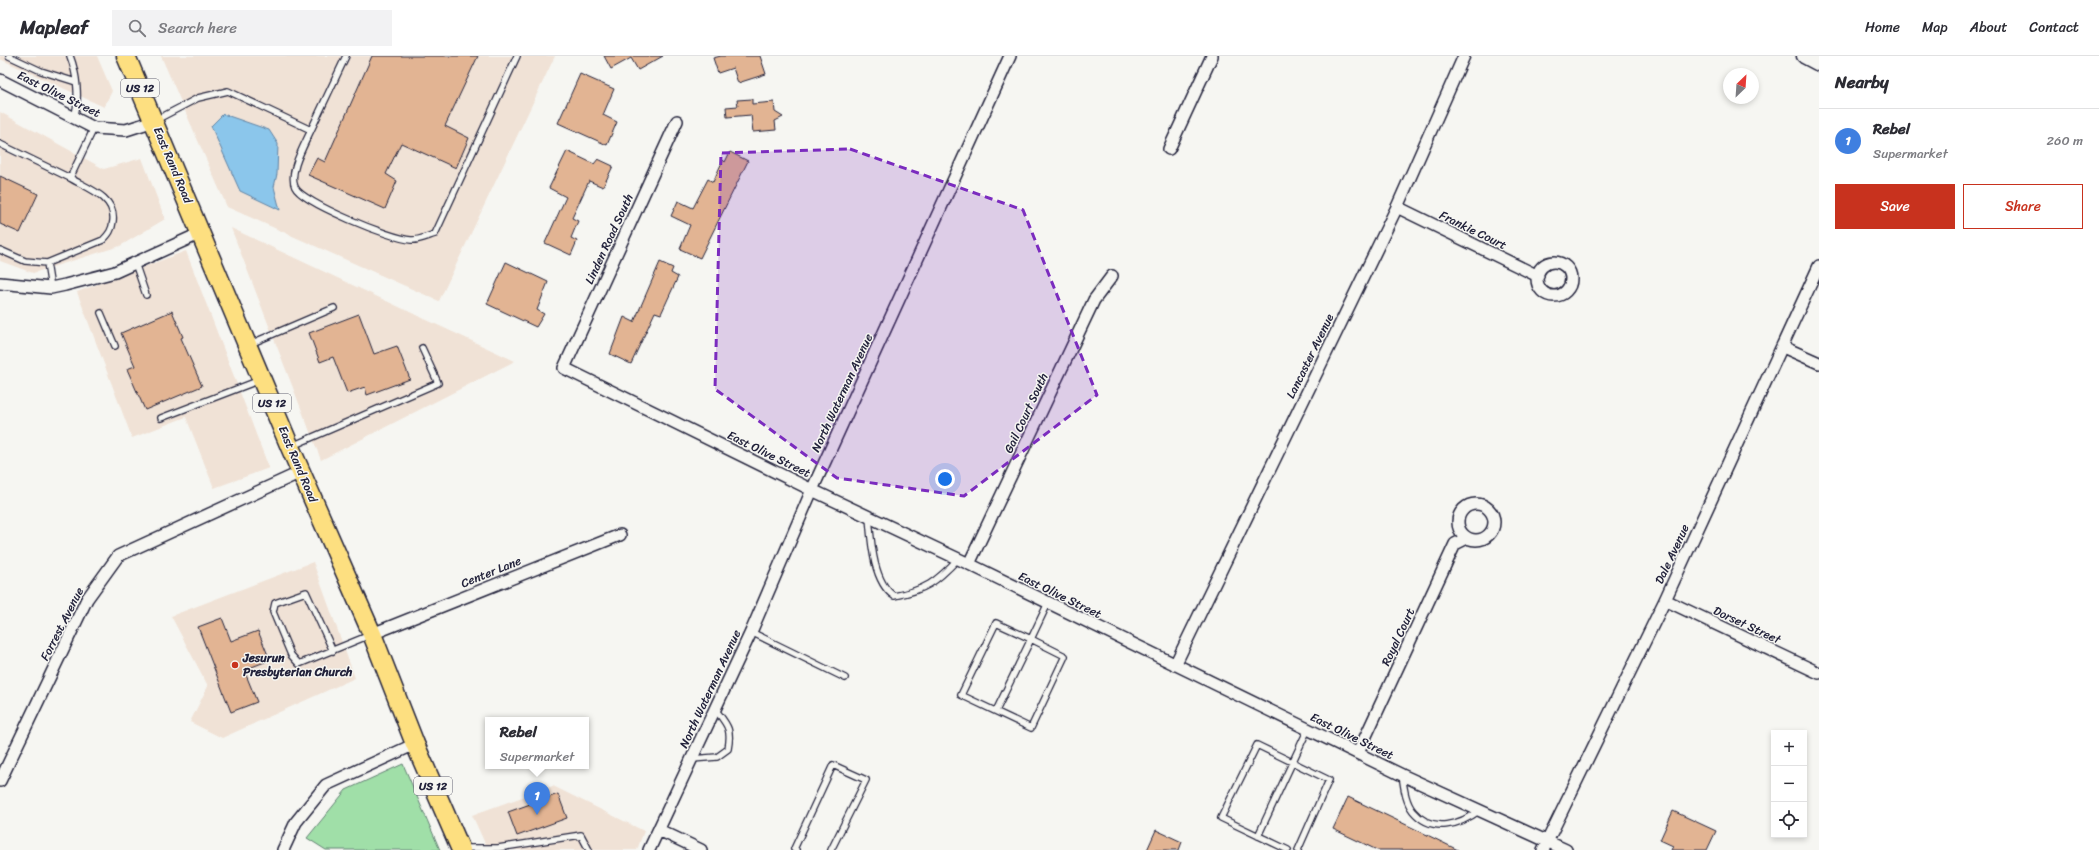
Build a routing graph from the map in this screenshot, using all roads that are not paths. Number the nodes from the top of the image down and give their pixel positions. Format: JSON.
{"nodes":[{"id":1,"x":9,"y":56,"type":"edge"},
{"id":2,"x":70,"y":56,"type":"edge"},
{"id":3,"x":126,"y":56,"type":"edge"},
{"id":4,"x":346,"y":56,"type":"edge"},
{"id":5,"x":517,"y":56,"type":"edge"},
{"id":6,"x":1010,"y":56,"type":"edge"},
{"id":7,"x":1212,"y":56,"type":"edge"},
{"id":8,"x":1464,"y":56,"type":"edge"},
{"id":9,"x":1804,"y":56,"type":"edge"},
{"id":10,"x":1819,"y":64,"type":"edge"},
{"id":11,"x":0,"y":80,"type":"edge"},
{"id":12,"x":76,"y":82,"type":"junction"},
{"id":13,"x":74,"y":118,"type":"junction"},
{"id":14,"x":154,"y":121,"type":"junction"},
{"id":15,"x":677,"y":121,"type":"dead end"},
{"id":16,"x":94,"y":128,"type":"junction"},
{"id":17,"x":311,"y":130,"type":"junction"},
{"id":18,"x":0,"y":144,"type":"edge"},
{"id":19,"x":1169,"y":149,"type":"dead end"},
{"id":20,"x":70,"y":178,"type":"junction"},
{"id":21,"x":1397,"y":207,"type":"junction"},
{"id":22,"x":201,"y":233,"type":"junction"},
{"id":23,"x":0,"y":250,"type":"edge"},
{"id":24,"x":47,"y":263,"type":"junction"},
{"id":25,"x":134,"y":263,"type":"junction"},
{"id":26,"x":1819,"y":266,"type":"edge"},
{"id":27,"x":1112,"y":276,"type":"dead end"},
{"id":28,"x":1538,"y":276,"type":"dead end"},
{"id":29,"x":0,"y":283,"type":"edge"},
{"id":30,"x":51,"y":288,"type":"junction"},
{"id":31,"x":146,"y":295,"type":"dead end"},
{"id":32,"x":334,"y":308,"type":"dead end"},
{"id":33,"x":101,"y":313,"type":"dead end"},
{"id":34,"x":248,"y":345,"type":"junction"},
{"id":35,"x":115,"y":346,"type":"dead end"},
{"id":36,"x":1783,"y":347,"type":"junction"},
{"id":37,"x":422,"y":348,"type":"dead end"},
{"id":38,"x":1819,"y":363,"type":"edge"},
{"id":39,"x":564,"y":368,"type":"joint"},
{"id":40,"x":262,"y":379,"type":"junction"},
{"id":41,"x":161,"y":418,"type":"dead end"},
{"id":42,"x":290,"y":447,"type":"junction"},
{"id":43,"x":300,"y":472,"type":"junction"},
{"id":44,"x":812,"y":490,"type":"junction"},
{"id":45,"x":869,"y":517,"type":"junction"},
{"id":46,"x":620,"y":535,"type":"dead end"},
{"id":47,"x":1467,"y":538,"type":"dead end"},
{"id":48,"x":958,"y":559,"type":"junction"},
{"id":49,"x":969,"y":564,"type":"junction"},
{"id":50,"x":1665,"y":600,"type":"junction"},
{"id":51,"x":1048,"y":603,"type":"junction"},
{"id":52,"x":751,"y":632,"type":"junction"},
{"id":53,"x":372,"y":634,"type":"junction"},
{"id":54,"x":1031,"y":639,"type":"junction"},
{"id":55,"x":333,"y":651,"type":"junction"},
{"id":56,"x":1175,"y":666,"type":"junction"},
{"id":57,"x":1819,"y":673,"type":"edge"},
{"id":58,"x":844,"y":678,"type":"dead end"},
{"id":59,"x":715,"y":709,"type":"junction"},
{"id":60,"x":996,"y":711,"type":"junction"},
{"id":61,"x":1308,"y":729,"type":"junction"},
{"id":62,"x":415,"y":744,"type":"junction"},
{"id":63,"x":1358,"y":753,"type":"junction"},
{"id":64,"x":692,"y":759,"type":"junction"},
{"id":65,"x":1293,"y":761,"type":"junction"},
{"id":66,"x":1402,"y":775,"type":"junction"},
{"id":67,"x":0,"y":781,"type":"edge"},
{"id":68,"x":1480,"y":810,"type":"junction"},
{"id":69,"x":659,"y":830,"type":"junction"},
{"id":70,"x":1258,"y":836,"type":"junction"},
{"id":71,"x":1545,"y":845,"type":"edge"},
{"id":72,"x":518,"y":848,"type":"edge"},
{"id":73,"x":460,"y":849,"type":"edge"},
{"id":74,"x":283,"y":850,"type":"edge"},
{"id":75,"x":589,"y":850,"type":"edge"},
{"id":76,"x":649,"y":850,"type":"edge"},
{"id":77,"x":700,"y":850,"type":"edge"},
{"id":78,"x":796,"y":850,"type":"edge"},
{"id":79,"x":831,"y":850,"type":"edge"},
{"id":80,"x":1288,"y":850,"type":"edge"},
{"id":81,"x":1298,"y":850,"type":"edge"},
{"id":82,"x":1566,"y":850,"type":"edge"}],
"edges":[{"from":1,"to":12,"type":"lane"},
{"from":2,"to":12,"type":"lane"},
{"from":3,"to":14,"type":"main road","name":"East Rand Road","number":"US 12"},
{"from":4,"to":17,"type":"lane"},
{"from":5,"to":17,"type":"lane"},
{"from":6,"to":44,"type":"street","name":"North Waterman Avenue"},
{"from":7,"to":19,"type":"street"},
{"from":8,"to":21,"type":"street","name":"Lancaster Avenue"},
{"from":9,"to":10,"type":"street"},
{"from":11,"to":13,"type":"street","name":"East Olive Street"},
{"from":12,"to":13,"type":"lane"},
{"from":13,"to":16,"type":"street","name":"East Olive Street"},
{"from":14,"to":16,"type":"street","name":"East Olive Street"},
{"from":14,"to":17,"type":"lane"},
{"from":14,"to":22,"type":"main road","name":"East Rand Road","number":"US 12"},
{"from":15,"to":39,"type":"street","name":"Linden Road South"},
{"from":16,"to":20,"type":"lane"},
{"from":18,"to":20,"type":"lane"},
{"from":20,"to":24,"type":"lane"},
{"from":21,"to":28,"type":"street","name":"Frankie Court"},
{"from":21,"to":56,"type":"street","name":"Lancaster Avenue"},
{"from":22,"to":25,"type":"street"},
{"from":22,"to":34,"type":"main road","name":"East Rand Road","number":"US 12"},
{"from":23,"to":24,"type":"lane"},
{"from":24,"to":30,"type":"lane"},
{"from":25,"to":30,"type":"street"},
{"from":25,"to":31,"type":"lane"},
{"from":26,"to":36,"type":"street","name":"Dale Avenue"},
{"from":27,"to":49,"type":"street","name":"Gail Court South"},
{"from":29,"to":30,"type":"street"},
{"from":32,"to":34,"type":"lane"},
{"from":33,"to":35,"type":"lane"},
{"from":34,"to":40,"type":"main road","name":"East Rand Road","number":"US 12"},
{"from":36,"to":38,"type":"street"},
{"from":36,"to":50,"type":"street","name":"Dale Avenue"},
{"from":37,"to":42,"type":"lane"},
{"from":39,"to":44,"type":"street","name":"East Olive Street"},
{"from":40,"to":41,"type":"lane"},
{"from":40,"to":42,"type":"main road","name":"East Rand Road","number":"US 12"},
{"from":42,"to":43,"type":"main road","name":"East Rand Road","number":"US 12"},
{"from":43,"to":53,"type":"main road","name":"East Rand Road","number":"US 12"},
{"from":43,"to":67,"type":"street","name":"Forrest Avenue"},
{"from":44,"to":45,"type":"street","name":"East Olive Street"},
{"from":44,"to":52,"type":"street","name":"North Waterman Avenue"},
{"from":45,"to":48,"type":"street","name":"East Olive Street"},
{"from":45,"to":48,"type":"lane"},
{"from":46,"to":53,"type":"street","name":"Center Lane"},
{"from":47,"to":63,"type":"street","name":"Royal Court"},
{"from":48,"to":49,"type":"street","name":"East Olive Street"},
{"from":49,"to":51,"type":"street","name":"East Olive Street"},
{"from":50,"to":57,"type":"street","name":"Dorset Street"},
{"from":50,"to":71,"type":"street","name":"Dale Avenue"},
{"from":51,"to":54,"type":"lane"},
{"from":51,"to":56,"type":"street","name":"East Olive Street"},
{"from":52,"to":58,"type":"lane"},
{"from":52,"to":59,"type":"street","name":"North Waterman Avenue"},
{"from":53,"to":55,"type":"lane"},
{"from":53,"to":62,"type":"main road","name":"East Rand Road","number":"US 12"},
{"from":54,"to":60,"type":"lane"},
{"from":54,"to":60,"type":"lane"},
{"from":54,"to":60,"type":"lane"},
{"from":55,"to":55,"type":"lane"},
{"from":56,"to":61,"type":"street","name":"East Olive Street"},
{"from":59,"to":64,"type":"street","name":"North Waterman Avenue"},
{"from":59,"to":64,"type":"lane"},
{"from":61,"to":63,"type":"street","name":"East Olive Street"},
{"from":61,"to":65,"type":"lane"},
{"from":62,"to":73,"type":"main road","name":"East Rand Road","number":"US 12"},
{"from":62,"to":74,"type":"street"},
{"from":63,"to":66,"type":"street","name":"East Olive Street"},
{"from":64,"to":69,"type":"street","name":"North Waterman Avenue"},
{"from":65,"to":70,"type":"lane"},
{"from":65,"to":70,"type":"lane"},
{"from":65,"to":81,"type":"lane"},
{"from":66,"to":68,"type":"street","name":"East Olive Street"},
{"from":66,"to":68,"type":"lane"},
{"from":68,"to":71,"type":"street","name":"East Olive Street"},
{"from":69,"to":76,"type":"street","name":"North Waterman Avenue"},
{"from":69,"to":77,"type":"street"},
{"from":70,"to":80,"type":"lane"},
{"from":71,"to":82,"type":"street","name":"East Olive Street"},
{"from":72,"to":73,"type":"lane"},
{"from":72,"to":75,"type":"lane"},
{"from":78,"to":79,"type":"lane"}]}
